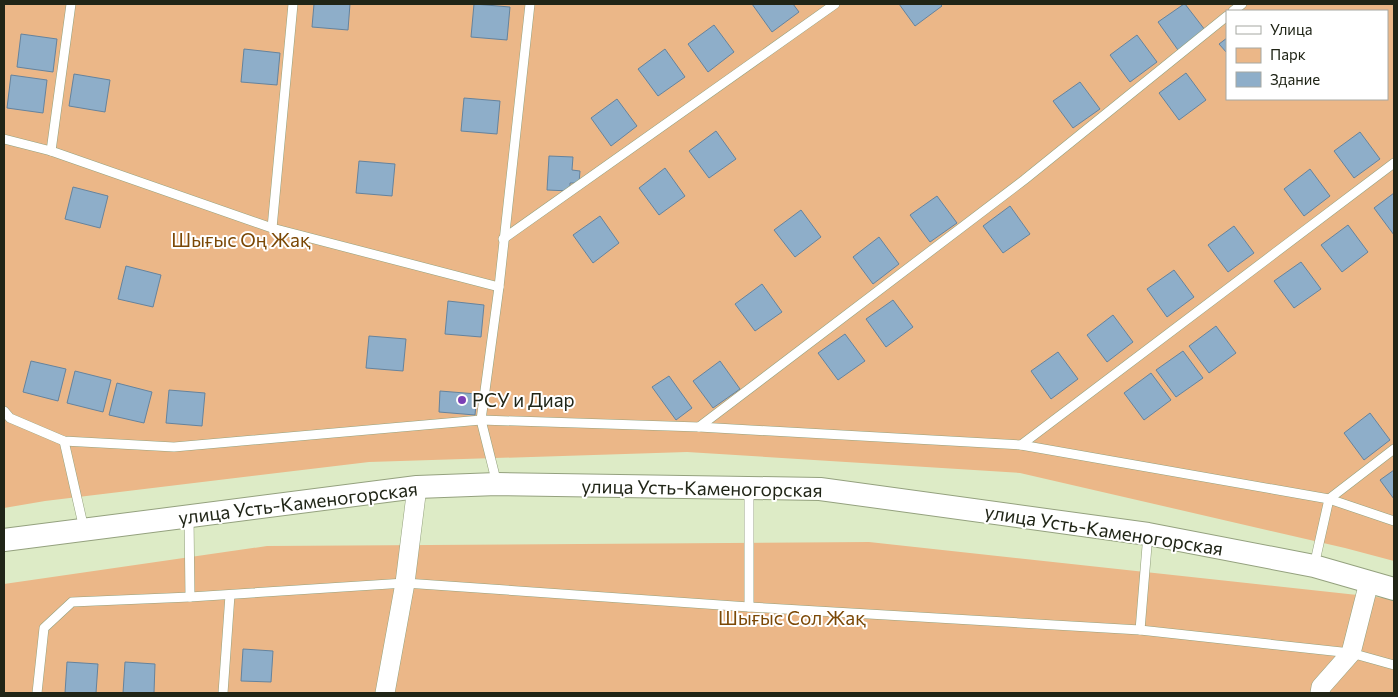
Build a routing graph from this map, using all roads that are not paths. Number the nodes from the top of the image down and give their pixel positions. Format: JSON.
{"nodes":[{"id":1,"x":71,"y":4,"type":"edge"},
{"id":2,"x":293,"y":4,"type":"edge"},
{"id":3,"x":530,"y":4,"type":"edge"},
{"id":4,"x":835,"y":4,"type":"edge"},
{"id":5,"x":1226,"y":17,"type":"edge"},
{"id":6,"x":4,"y":139,"type":"edge"},
{"id":7,"x":51,"y":151,"type":"junction"},
{"id":8,"x":1394,"y":163,"type":"edge"},
{"id":9,"x":272,"y":228,"type":"junction"},
{"id":10,"x":503,"y":239,"type":"junction"},
{"id":11,"x":498,"y":287,"type":"junction"},
{"id":12,"x":4,"y":411,"type":"edge"},
{"id":13,"x":481,"y":420,"type":"junction"},
{"id":14,"x":698,"y":428,"type":"junction"},
{"id":15,"x":64,"y":441,"type":"junction"},
{"id":16,"x":1021,"y":445,"type":"junction"},
{"id":17,"x":1394,"y":449,"type":"edge"},
{"id":18,"x":497,"y":484,"type":"junction"},
{"id":19,"x":418,"y":487,"type":"junction"},
{"id":20,"x":749,"y":488,"type":"junction"},
{"id":21,"x":1329,"y":499,"type":"junction"},
{"id":22,"x":189,"y":516,"type":"junction"},
{"id":23,"x":1394,"y":521,"type":"edge"},
{"id":24,"x":84,"y":530,"type":"junction"},
{"id":25,"x":1148,"y":534,"type":"junction"},
{"id":26,"x":4,"y":540,"type":"edge"},
{"id":27,"x":1314,"y":566,"type":"junction"},
{"id":28,"x":1369,"y":582,"type":"junction"},
{"id":29,"x":405,"y":583,"type":"junction"},
{"id":30,"x":1394,"y":589,"type":"edge"},
{"id":31,"x":230,"y":595,"type":"junction"},
{"id":32,"x":190,"y":597,"type":"junction"},
{"id":33,"x":749,"y":607,"type":"junction"},
{"id":34,"x":1140,"y":630,"type":"junction"},
{"id":35,"x":1351,"y":653,"type":"junction"},
{"id":36,"x":1394,"y":665,"type":"edge"},
{"id":37,"x":37,"y":693,"type":"edge"},
{"id":38,"x":223,"y":693,"type":"edge"},
{"id":39,"x":385,"y":693,"type":"edge"},
{"id":40,"x":1320,"y":693,"type":"edge"}],
"edges":[{"from":1,"to":7,"type":"lane"},
{"from":2,"to":9,"type":"lane"},
{"from":3,"to":10,"type":"lane"},
{"from":4,"to":10,"type":"lane"},
{"from":5,"to":14,"type":"lane"},
{"from":6,"to":7,"type":"lane"},
{"from":7,"to":9,"type":"lane"},
{"from":8,"to":16,"type":"lane"},
{"from":9,"to":11,"type":"lane"},
{"from":10,"to":11,"type":"lane"},
{"from":11,"to":13,"type":"lane"},
{"from":12,"to":15,"type":"lane"},
{"from":13,"to":14,"type":"lane"},
{"from":13,"to":15,"type":"lane"},
{"from":13,"to":18,"type":"lane"},
{"from":14,"to":16,"type":"lane"},
{"from":15,"to":24,"type":"lane"},
{"from":16,"to":21,"type":"lane"},
{"from":17,"to":21,"type":"lane"},
{"from":18,"to":19,"type":"street","name":"улица Усть-Каменогорская"},
{"from":18,"to":20,"type":"street","name":"улица Усть-Каменогорская"},
{"from":19,"to":22,"type":"street","name":"улица Усть-Каменогорская"},
{"from":19,"to":29,"type":"street"},
{"from":20,"to":25,"type":"street","name":"улица Усть-Каменогорская"},
{"from":20,"to":33,"type":"lane"},
{"from":21,"to":23,"type":"lane"},
{"from":21,"to":27,"type":"lane"},
{"from":22,"to":24,"type":"street","name":"улица Усть-Каменогорская"},
{"from":22,"to":32,"type":"lane"},
{"from":24,"to":26,"type":"street","name":"улица Усть-Каменогорская"},
{"from":25,"to":27,"type":"street","name":"улица Усть-Каменогорская"},
{"from":25,"to":34,"type":"lane"},
{"from":27,"to":28,"type":"street","name":"улица Усть-Каменогорская"},
{"from":28,"to":30,"type":"street","name":"улица Усть-Каменогорская"},
{"from":28,"to":35,"type":"street"},
{"from":29,"to":31,"type":"lane"},
{"from":29,"to":33,"type":"lane"},
{"from":29,"to":39,"type":"street"},
{"from":31,"to":32,"type":"lane"},
{"from":31,"to":38,"type":"lane"},
{"from":32,"to":37,"type":"lane"},
{"from":33,"to":34,"type":"lane"},
{"from":34,"to":35,"type":"lane"},
{"from":35,"to":36,"type":"lane"},
{"from":35,"to":40,"type":"street"}]}
